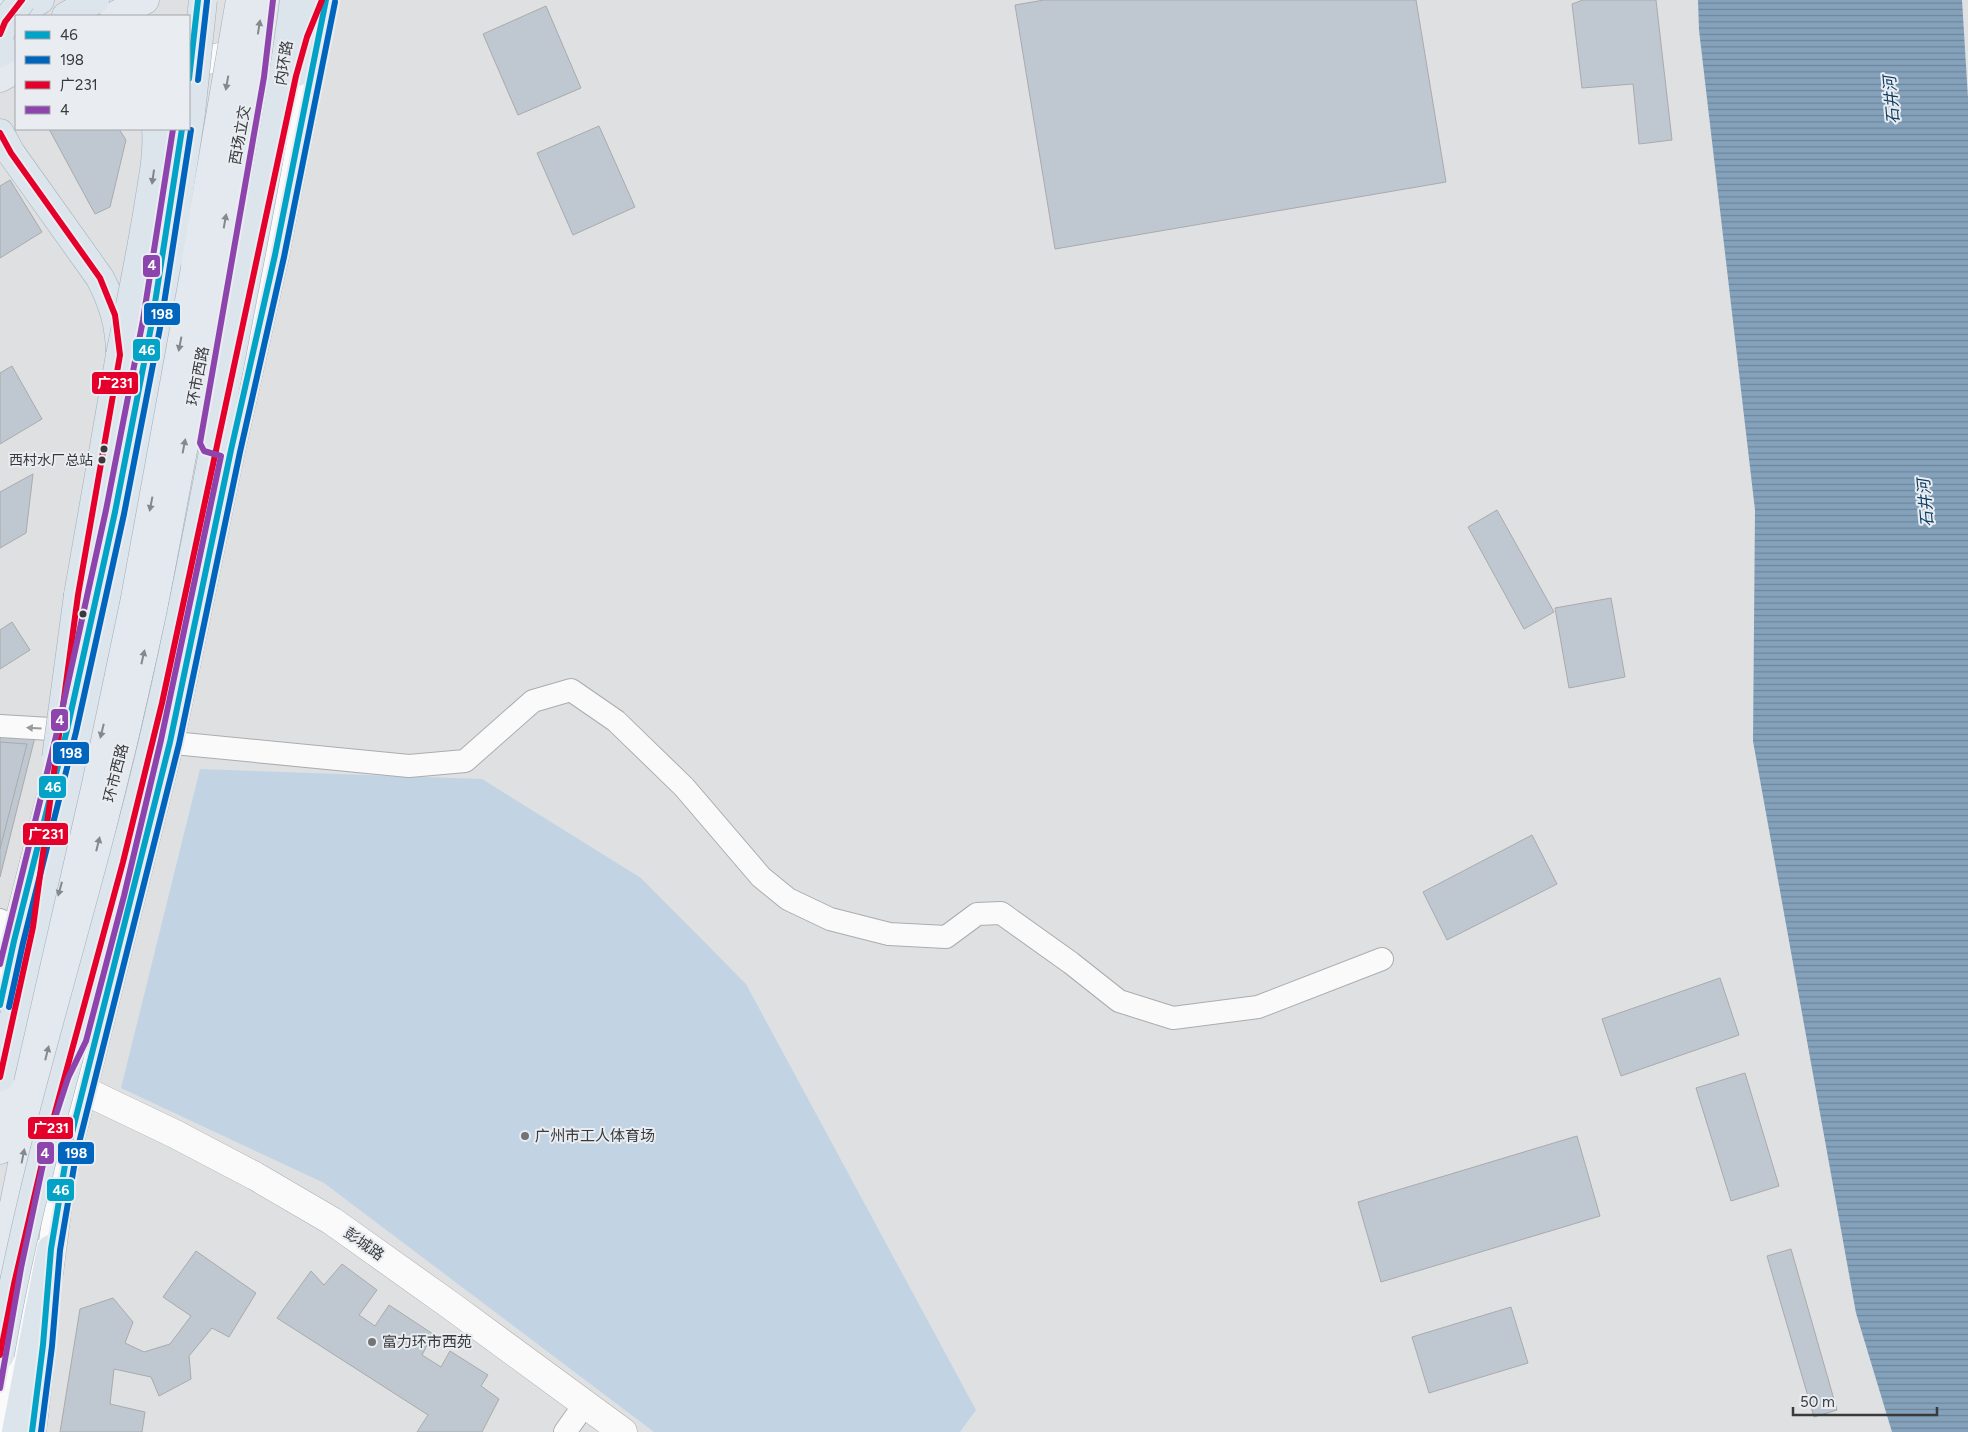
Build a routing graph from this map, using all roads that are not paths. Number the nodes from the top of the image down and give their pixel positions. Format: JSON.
{"nodes":[{"id":1,"x":5,"y":0,"type":"edge"},
{"id":2,"x":22,"y":0,"type":"edge"},
{"id":3,"x":40,"y":0,"type":"edge"},
{"id":4,"x":73,"y":0,"type":"edge"},
{"id":5,"x":96,"y":0,"type":"edge"},
{"id":6,"x":145,"y":0,"type":"edge"},
{"id":7,"x":198,"y":0,"type":"edge"},
{"id":8,"x":203,"y":0,"type":"edge"},
{"id":9,"x":240,"y":0,"type":"edge"},
{"id":10,"x":263,"y":0,"type":"edge"},
{"id":11,"x":282,"y":0,"type":"edge"},
{"id":12,"x":294,"y":0,"type":"edge"},
{"id":13,"x":322,"y":0,"type":"edge"},
{"id":14,"x":326,"y":0,"type":"edge"},
{"id":15,"x":0,"y":3,"type":"edge"},
{"id":16,"x":54,"y":15,"type":"edge"},
{"id":17,"x":68,"y":15,"type":"edge"},
{"id":18,"x":116,"y":15,"type":"edge"},
{"id":19,"x":0,"y":24,"type":"edge"},
{"id":20,"x":0,"y":34,"type":"edge"},
{"id":21,"x":15,"y":46,"type":"edge"},
{"id":22,"x":15,"y":47,"type":"edge"},
{"id":23,"x":0,"y":53,"type":"edge"},
{"id":24,"x":15,"y":58,"type":"edge"},
{"id":25,"x":0,"y":61,"type":"edge"},
{"id":26,"x":0,"y":66,"type":"edge"},
{"id":27,"x":15,"y":70,"type":"edge"},
{"id":28,"x":190,"y":72,"type":"edge"},
{"id":29,"x":0,"y":78,"type":"edge"},
{"id":30,"x":273,"y":78,"type":"junction"},
{"id":31,"x":190,"y":126,"type":"edge"},
{"id":32,"x":156,"y":130,"type":"edge"},
{"id":33,"x":182,"y":130,"type":"edge"},
{"id":34,"x":189,"y":130,"type":"edge"},
{"id":35,"x":0,"y":133,"type":"edge"},
{"id":36,"x":206,"y":266,"type":"junction"},
{"id":37,"x":155,"y":304,"type":"junction"},
{"id":38,"x":120,"y":355,"type":"junction"},
{"id":39,"x":165,"y":422,"type":"junction"},
{"id":40,"x":220,"y":447,"type":"junction"},
{"id":41,"x":185,"y":599,"type":"junction"},
{"id":42,"x":116,"y":674,"type":"junction"},
{"id":43,"x":0,"y":726,"type":"edge"},
{"id":44,"x":67,"y":730,"type":"junction"},
{"id":45,"x":124,"y":739,"type":"junction"},
{"id":46,"x":170,"y":742,"type":"junction"},
{"id":47,"x":84,"y":900,"type":"junction"},
{"id":48,"x":23,"y":934,"type":"edge"},
{"id":49,"x":1382,"y":959,"type":"dead end"},
{"id":50,"x":111,"y":980,"type":"junction"},
{"id":51,"x":0,"y":1005,"type":"edge"},
{"id":52,"x":94,"y":1044,"type":"junction"},
{"id":53,"x":0,"y":1077,"type":"edge"},
{"id":54,"x":83,"y":1090,"type":"junction"},
{"id":55,"x":34,"y":1100,"type":"junction"},
{"id":56,"x":63,"y":1145,"type":"junction"},
{"id":57,"x":0,"y":1150,"type":"edge"},
{"id":58,"x":51,"y":1249,"type":"junction"},
{"id":59,"x":0,"y":1273,"type":"edge"},
{"id":60,"x":0,"y":1355,"type":"edge"},
{"id":61,"x":585,"y":1404,"type":"junction"},
{"id":62,"x":1,"y":1432,"type":"edge"},
{"id":63,"x":16,"y":1432,"type":"edge"},
{"id":64,"x":32,"y":1432,"type":"edge"},
{"id":65,"x":566,"y":1432,"type":"edge"},
{"id":66,"x":622,"y":1432,"type":"edge"}],
"edges":[{"from":1,"to":15,"type":"main road"},
{"from":2,"to":20,"type":"highway","bridge":true},
{"from":3,"to":19,"type":"highway","bridge":true},
{"from":4,"to":16,"type":"main road"},
{"from":5,"to":17,"type":"highway"},
{"from":6,"to":18,"type":"main road"},
{"from":7,"to":28,"type":"main road"},
{"from":8,"to":31,"type":"highway","bridge":true},
{"from":9,"to":36,"type":"main road","name":"西场立交","one_way":true,"bridge":true},
{"from":36,"to":10,"type":"main road","name":"西场立交","one_way":true,"bridge":true},
{"from":11,"to":30,"type":"main road"},
{"from":12,"to":41,"type":"highway","name":"内环路","bridge":true},
{"from":13,"to":41,"type":"highway","bridge":true},
{"from":14,"to":40,"type":"main road"},
{"from":21,"to":23,"type":"highway"},
{"from":22,"to":25,"type":"main road"},
{"from":24,"to":26,"type":"highway"},
{"from":27,"to":29,"type":"main road"},
{"from":28,"to":30,"type":"main road"},
{"from":30,"to":40,"type":"main road"},
{"from":32,"to":38,"type":"highway","one_way":true,"bridge":true},
{"from":33,"to":37,"type":"main road"},
{"from":34,"to":48,"type":"highway","bridge":true},
{"from":35,"to":38,"type":"highway","bridge":true},
{"from":36,"to":39,"type":"main road","name":"环市西路","one_way":true},
{"from":45,"to":36,"type":"main road","name":"环市西路","one_way":true},
{"from":37,"to":39,"type":"main road"},
{"from":37,"to":44,"type":"main road"},
{"from":38,"to":48,"type":"highway","bridge":true},
{"from":39,"to":42,"type":"main road","name":"环市西路","one_way":true},
{"from":40,"to":45,"type":"main road"},
{"from":40,"to":46,"type":"main road"},
{"from":41,"to":60,"type":"highway","name":"内环路","bridge":true},
{"from":42,"to":44,"type":"main road"},
{"from":42,"to":48,"type":"main road","name":"环市西路","one_way":true},
{"from":44,"to":43,"type":"street","one_way":true},
{"from":44,"to":48,"type":"main road"},
{"from":45,"to":46,"type":"street"},
{"from":47,"to":45,"type":"main road","name":"环市西路","one_way":true},
{"from":46,"to":49,"type":"street"},
{"from":46,"to":50,"type":"main road"},
{"from":47,"to":50,"type":"main road"},
{"from":55,"to":47,"type":"main road","name":"环市西路","one_way":true},
{"from":48,"to":51,"type":"main road"},
{"from":48,"to":53,"type":"highway","bridge":true},
{"from":48,"to":57,"type":"main road","name":"环市西路"},
{"from":50,"to":52,"type":"main road"},
{"from":52,"to":54,"type":"main road"},
{"from":52,"to":56,"type":"street"},
{"from":54,"to":56,"type":"main road"},
{"from":54,"to":61,"type":"main road","name":"彭城路"},
{"from":55,"to":56,"type":"street"},
{"from":59,"to":55,"type":"main road","name":"环市西路","one_way":true},
{"from":56,"to":58,"type":"main road"},
{"from":56,"to":62,"type":"street"},
{"from":58,"to":63,"type":"highway"},
{"from":58,"to":64,"type":"main road"},
{"from":61,"to":65,"type":"street"},
{"from":61,"to":66,"type":"main road","name":"彭城路"}]}
